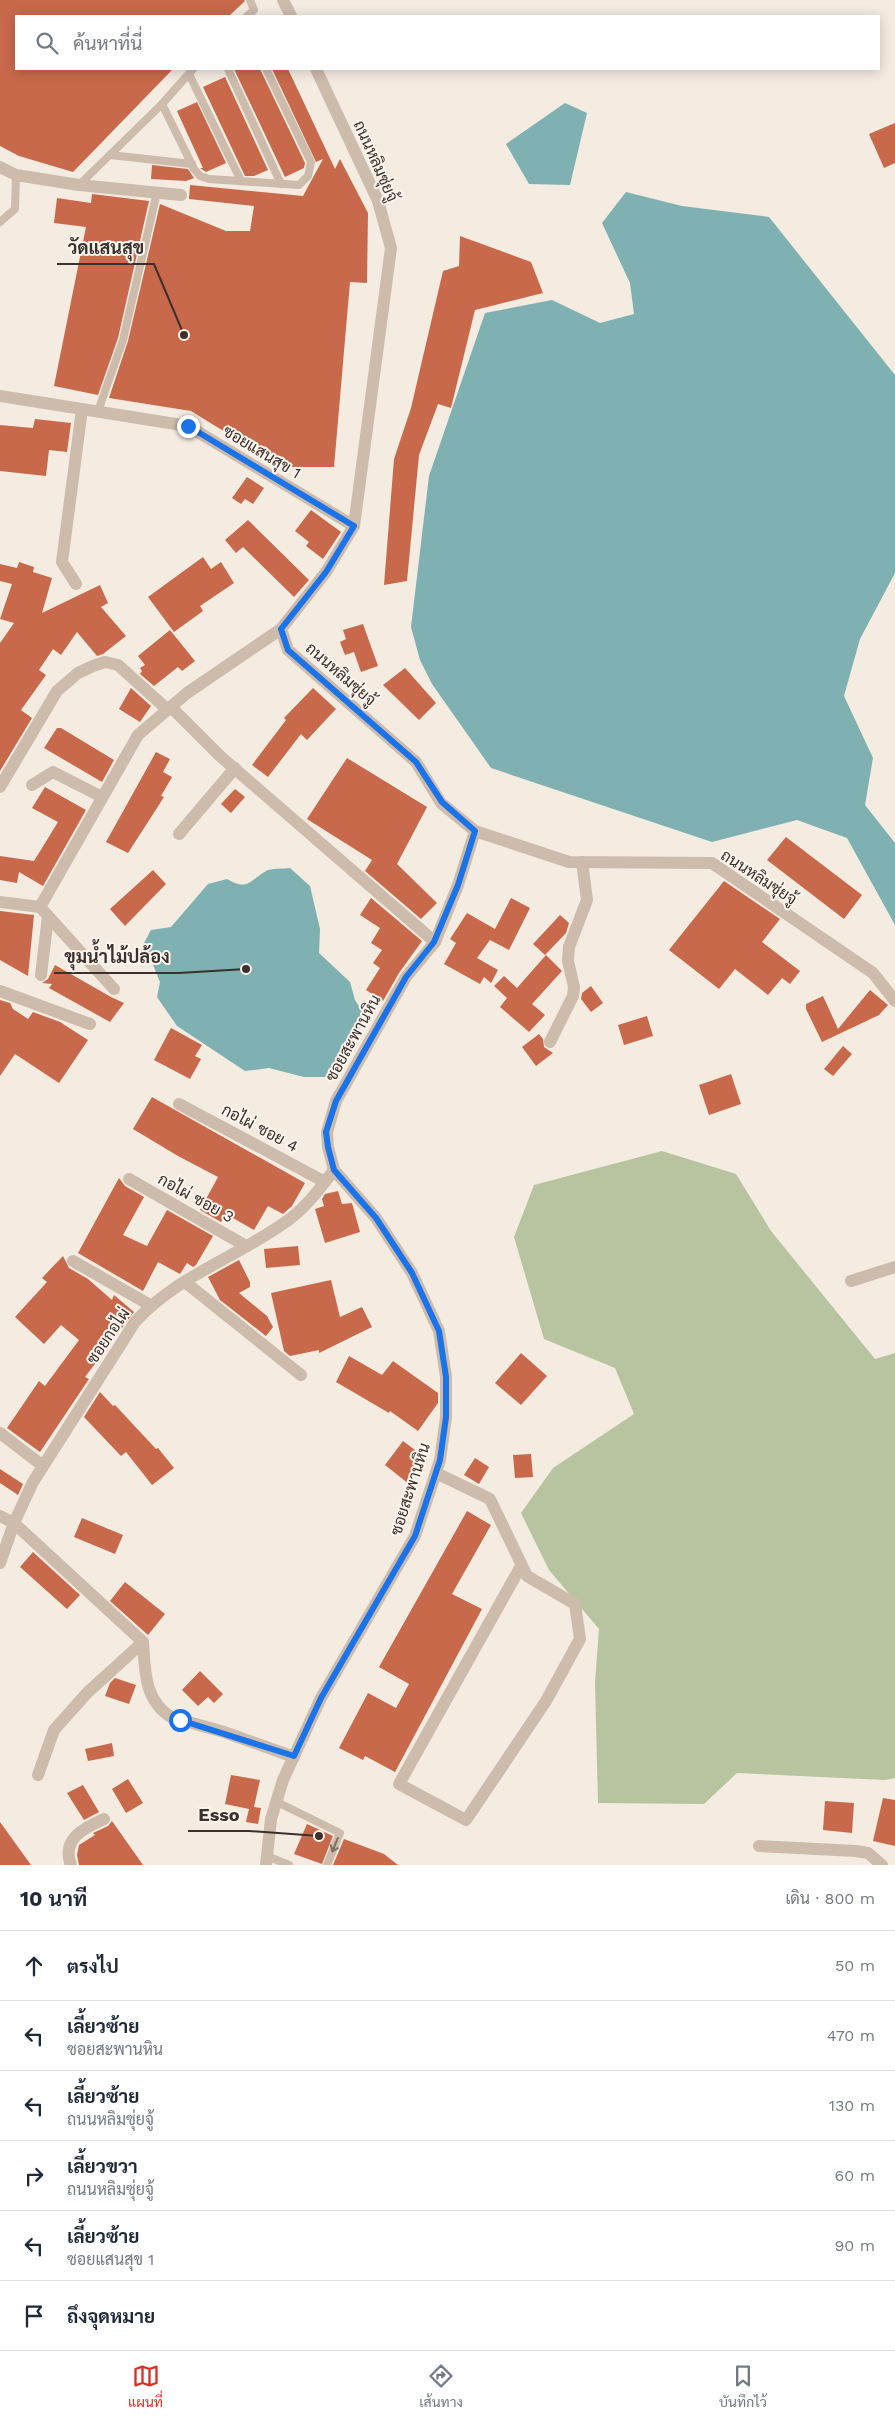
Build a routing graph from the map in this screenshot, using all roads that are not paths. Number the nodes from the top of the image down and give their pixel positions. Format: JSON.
{"nodes":[{"id":1,"x":250,"y":0,"type":"edge"},
{"id":2,"x":283,"y":0,"type":"edge"},
{"id":3,"x":248,"y":15,"type":"edge"},
{"id":4,"x":287,"y":15,"type":"edge"},
{"id":5,"x":228,"y":70,"type":"edge"},
{"id":6,"x":266,"y":70,"type":"edge"},
{"id":7,"x":316,"y":70,"type":"edge"},
{"id":8,"x":191,"y":71,"type":"edge"},
{"id":9,"x":162,"y":104,"type":"junction"},
{"id":10,"x":110,"y":155,"type":"junction"},
{"id":11,"x":192,"y":164,"type":"junction"},
{"id":12,"x":0,"y":167,"type":"edge"},
{"id":13,"x":16,"y":175,"type":"junction"},
{"id":14,"x":241,"y":182,"type":"junction"},
{"id":15,"x":79,"y":184,"type":"junction"},
{"id":16,"x":281,"y":184,"type":"junction"},
{"id":17,"x":157,"y":192,"type":"junction"},
{"id":18,"x":181,"y":195,"type":"dead end"},
{"id":19,"x":0,"y":222,"type":"edge"},
{"id":20,"x":0,"y":396,"type":"edge"},
{"id":21,"x":82,"y":409,"type":"junction"},
{"id":22,"x":98,"y":411,"type":"junction"},
{"id":23,"x":354,"y":526,"type":"junction"},
{"id":24,"x":76,"y":584,"type":"dead end"},
{"id":25,"x":281,"y":629,"type":"junction"},
{"id":26,"x":170,"y":708,"type":"junction"},
{"id":27,"x":235,"y":768,"type":"junction"},
{"id":28,"x":32,"y":785,"type":"dead end"},
{"id":29,"x":0,"y":787,"type":"edge"},
{"id":30,"x":102,"y":797,"type":"junction"},
{"id":31,"x":475,"y":831,"type":"junction"},
{"id":32,"x":179,"y":834,"type":"dead end"},
{"id":33,"x":582,"y":862,"type":"junction"},
{"id":34,"x":0,"y":902,"type":"edge"},
{"id":35,"x":44,"y":912,"type":"junction"},
{"id":36,"x":434,"y":942,"type":"junction"},
{"id":37,"x":41,"y":975,"type":"dead end"},
{"id":38,"x":114,"y":989,"type":"dead end"},
{"id":39,"x":0,"y":991,"type":"edge"},
{"id":40,"x":895,"y":1001,"type":"edge"},
{"id":41,"x":90,"y":1024,"type":"dead end"},
{"id":42,"x":550,"y":1042,"type":"dead end"},
{"id":43,"x":179,"y":1104,"type":"dead end"},
{"id":44,"x":334,"y":1170,"type":"junction"},
{"id":45,"x":129,"y":1179,"type":"dead end"},
{"id":46,"x":325,"y":1182,"type":"junction"},
{"id":47,"x":246,"y":1246,"type":"junction"},
{"id":48,"x":73,"y":1261,"type":"dead end"},
{"id":49,"x":895,"y":1267,"type":"edge"},
{"id":50,"x":851,"y":1281,"type":"dead end"},
{"id":51,"x":185,"y":1282,"type":"junction"},
{"id":52,"x":150,"y":1305,"type":"junction"},
{"id":53,"x":301,"y":1375,"type":"dead end"},
{"id":54,"x":0,"y":1433,"type":"edge"},
{"id":55,"x":43,"y":1466,"type":"junction"},
{"id":56,"x":436,"y":1473,"type":"junction"},
{"id":57,"x":0,"y":1516,"type":"edge"},
{"id":58,"x":14,"y":1523,"type":"junction"},
{"id":59,"x":0,"y":1562,"type":"edge"},
{"id":60,"x":521,"y":1566,"type":"junction"},
{"id":61,"x":143,"y":1642,"type":"junction"},
{"id":62,"x":294,"y":1756,"type":"junction"},
{"id":63,"x":38,"y":1775,"type":"dead end"},
{"id":64,"x":277,"y":1802,"type":"junction"},
{"id":65,"x":104,"y":1819,"type":"dead end"},
{"id":66,"x":759,"y":1846,"type":"dead end"},
{"id":67,"x":266,"y":1860,"type":"edge"},
{"id":68,"x":71,"y":1865,"type":"edge"},
{"id":69,"x":289,"y":1865,"type":"edge"},
{"id":70,"x":327,"y":1865,"type":"edge"},
{"id":71,"x":882,"y":1865,"type":"edge"}],
"edges":[{"from":1,"to":3,"type":"lane"},
{"from":2,"to":4,"type":"street"},
{"from":5,"to":16,"type":"lane"},
{"from":6,"to":16,"type":"lane"},
{"from":7,"to":23,"type":"street","name":"ถนนหลิมซุ่ยจู้"},
{"from":8,"to":9,"type":"lane"},
{"from":8,"to":14,"type":"lane"},
{"from":9,"to":10,"type":"lane"},
{"from":9,"to":11,"type":"lane"},
{"from":10,"to":11,"type":"lane"},
{"from":10,"to":15,"type":"lane"},
{"from":11,"to":14,"type":"lane"},
{"from":12,"to":13,"type":"street"},
{"from":13,"to":15,"type":"street"},
{"from":13,"to":19,"type":"lane"},
{"from":14,"to":16,"type":"lane"},
{"from":15,"to":17,"type":"street"},
{"from":17,"to":18,"type":"street"},
{"from":17,"to":22,"type":"lane"},
{"from":20,"to":21,"type":"street","name":"ซอยแสนสุข 1"},
{"from":21,"to":22,"type":"street","name":"ซอยแสนสุข 1"},
{"from":21,"to":24,"type":"street"},
{"from":22,"to":23,"type":"street","name":"ซอยแสนสุข 1"},
{"from":23,"to":25,"type":"street","name":"ถนนหลิมซุ่ยจู้"},
{"from":25,"to":26,"type":"street"},
{"from":25,"to":31,"type":"street","name":"ถนนหลิมซุ่ยจู้"},
{"from":26,"to":27,"type":"street"},
{"from":26,"to":29,"type":"street"},
{"from":26,"to":30,"type":"street"},
{"from":27,"to":32,"type":"street"},
{"from":27,"to":36,"type":"street"},
{"from":28,"to":30,"type":"street"},
{"from":30,"to":35,"type":"street"},
{"from":31,"to":33,"type":"street","name":"ถนนหลิมซุ่ยจู้"},
{"from":31,"to":36,"type":"street","name":"ซอยสะพานหิน"},
{"from":33,"to":40,"type":"street","name":"ถนนหลิมซุ่ยจู้"},
{"from":33,"to":42,"type":"street"},
{"from":34,"to":35,"type":"street"},
{"from":35,"to":37,"type":"street"},
{"from":35,"to":38,"type":"street"},
{"from":36,"to":44,"type":"street","name":"ซอยสะพานหิน"},
{"from":39,"to":41,"type":"street"},
{"from":43,"to":46,"type":"street","name":"กอไผ่ ซอย 4"},
{"from":44,"to":46,"type":"street","name":"ซอยกอไผ่"},
{"from":44,"to":56,"type":"street","name":"ซอยสะพานหิน"},
{"from":45,"to":47,"type":"street","name":"กอไผ่ ซอย 3"},
{"from":46,"to":47,"type":"street","name":"ซอยกอไผ่"},
{"from":47,"to":51,"type":"street","name":"ซอยกอไผ่"},
{"from":48,"to":52,"type":"street"},
{"from":49,"to":50,"type":"street"},
{"from":51,"to":52,"type":"street","name":"ซอยกอไผ่"},
{"from":51,"to":53,"type":"street"},
{"from":52,"to":55,"type":"street","name":"ซอยกอไผ่"},
{"from":54,"to":55,"type":"street"},
{"from":55,"to":58,"type":"street","name":"ซอยกอไผ่"},
{"from":56,"to":60,"type":"street"},
{"from":56,"to":62,"type":"street","name":"ซอยสะพานหิน"},
{"from":57,"to":58,"type":"street"},
{"from":58,"to":59,"type":"street","name":"ซอยกอไผ่"},
{"from":58,"to":61,"type":"street"},
{"from":60,"to":60,"type":"street"},
{"from":61,"to":62,"type":"street"},
{"from":61,"to":63,"type":"street"},
{"from":62,"to":64,"type":"street","name":"ซอยสะพานหิน"},
{"from":64,"to":67,"type":"street","name":"ซอยสะพานหิน"},
{"from":64,"to":70,"type":"lane","one_way":true},
{"from":65,"to":68,"type":"street"},
{"from":66,"to":71,"type":"street"},
{"from":67,"to":69,"type":"lane"}]}
